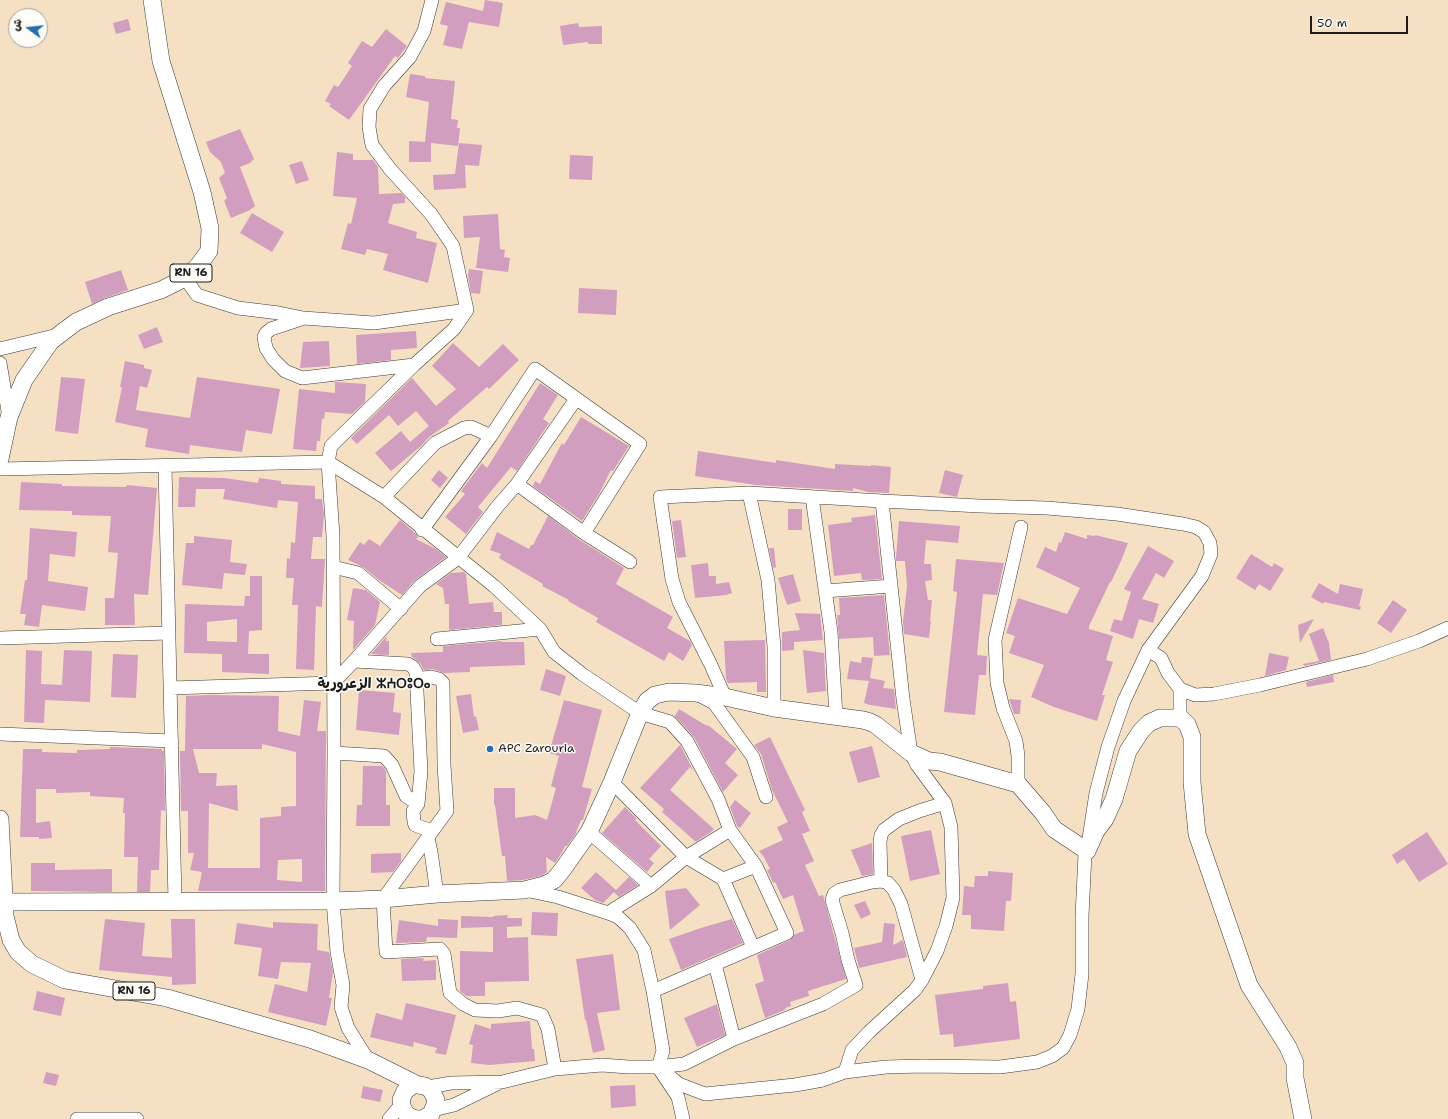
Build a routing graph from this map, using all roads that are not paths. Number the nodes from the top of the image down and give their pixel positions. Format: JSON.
{"nodes":[{"id":1,"x":152,"y":0,"type":"edge"},
{"id":2,"x":432,"y":0,"type":"edge"},
{"id":3,"x":185,"y":278,"type":"junction"},
{"id":4,"x":467,"y":310,"type":"junction"},
{"id":5,"x":303,"y":318,"type":"junction"},
{"id":6,"x":58,"y":335,"type":"junction"},
{"id":7,"x":0,"y":349,"type":"edge"},
{"id":8,"x":0,"y":363,"type":"edge"},
{"id":9,"x":414,"y":365,"type":"junction"},
{"id":10,"x":576,"y":399,"type":"junction"},
{"id":11,"x":9,"y":417,"type":"junction"},
{"id":12,"x":491,"y":436,"type":"junction"},
{"id":13,"x":0,"y":459,"type":"edge"},
{"id":14,"x":328,"y":462,"type":"junction"},
{"id":15,"x":164,"y":466,"type":"junction"},
{"id":16,"x":0,"y":470,"type":"edge"},
{"id":17,"x":517,"y":484,"type":"junction"},
{"id":18,"x":749,"y":493,"type":"junction"},
{"id":19,"x":384,"y":497,"type":"junction"},
{"id":20,"x":812,"y":497,"type":"junction"},
{"id":21,"x":882,"y":501,"type":"junction"},
{"id":22,"x":1021,"y":527,"type":"dead end"},
{"id":23,"x":422,"y":530,"type":"junction"},
{"id":24,"x":584,"y":533,"type":"junction"},
{"id":25,"x":458,"y":558,"type":"junction"},
{"id":26,"x":630,"y":562,"type":"dead end"},
{"id":27,"x":333,"y":567,"type":"junction"},
{"id":28,"x":891,"y":586,"type":"junction"},
{"id":29,"x":825,"y":591,"type":"junction"},
{"id":30,"x":401,"y":609,"type":"junction"},
{"id":31,"x":1448,"y":628,"type":"edge"},
{"id":32,"x":540,"y":629,"type":"junction"},
{"id":33,"x":169,"y":633,"type":"junction"},
{"id":34,"x":0,"y":638,"type":"edge"},
{"id":35,"x":437,"y":639,"type":"dead end"},
{"id":36,"x":1148,"y":650,"type":"junction"},
{"id":37,"x":354,"y":661,"type":"junction"},
{"id":38,"x":416,"y":679,"type":"junction"},
{"id":39,"x":333,"y":683,"type":"junction"},
{"id":40,"x":170,"y":688,"type":"junction"},
{"id":41,"x":1180,"y":689,"type":"junction"},
{"id":42,"x":696,"y":694,"type":"junction"},
{"id":43,"x":725,"y":698,"type":"junction"},
{"id":44,"x":774,"y":708,"type":"junction"},
{"id":45,"x":640,"y":713,"type":"junction"},
{"id":46,"x":836,"y":716,"type":"junction"},
{"id":47,"x":1180,"y":718,"type":"junction"},
{"id":48,"x":0,"y":734,"type":"edge"},
{"id":49,"x":172,"y":741,"type":"junction"},
{"id":50,"x":334,"y":753,"type":"junction"},
{"id":51,"x":911,"y":753,"type":"junction"},
{"id":52,"x":612,"y":782,"type":"junction"},
{"id":53,"x":1018,"y":784,"type":"junction"},
{"id":54,"x":766,"y":797,"type":"dead end"},
{"id":55,"x":945,"y":803,"type":"junction"},
{"id":56,"x":418,"y":804,"type":"junction"},
{"id":57,"x":0,"y":818,"type":"edge"},
{"id":58,"x":730,"y":830,"type":"junction"},
{"id":59,"x":589,"y":832,"type":"junction"},
{"id":60,"x":430,"y":835,"type":"junction"},
{"id":61,"x":1087,"y":851,"type":"junction"},
{"id":62,"x":686,"y":856,"type":"junction"},
{"id":63,"x":756,"y":866,"type":"junction"},
{"id":64,"x":724,"y":879,"type":"junction"},
{"id":65,"x":881,"y":881,"type":"junction"},
{"id":66,"x":651,"y":886,"type":"junction"},
{"id":67,"x":524,"y":890,"type":"junction"},
{"id":68,"x":437,"y":894,"type":"junction"},
{"id":69,"x":383,"y":899,"type":"junction"},
{"id":70,"x":175,"y":901,"type":"junction"},
{"id":71,"x":333,"y":901,"type":"junction"},
{"id":72,"x":2,"y":902,"type":"edge"},
{"id":73,"x":608,"y":913,"type":"junction"},
{"id":74,"x":753,"y":947,"type":"junction"},
{"id":75,"x":715,"y":964,"type":"junction"},
{"id":76,"x":922,"y":980,"type":"junction"},
{"id":77,"x":653,"y":991,"type":"junction"},
{"id":78,"x":734,"y":1039,"type":"junction"},
{"id":79,"x":368,"y":1060,"type":"junction"},
{"id":80,"x":658,"y":1066,"type":"junction"},
{"id":81,"x":555,"y":1069,"type":"junction"},
{"id":82,"x":845,"y":1072,"type":"junction"},
{"id":83,"x":502,"y":1082,"type":"junction"},
{"id":84,"x":415,"y":1109,"type":"edge"},
{"id":85,"x":77,"y":1119,"type":"edge"},
{"id":86,"x":137,"y":1119,"type":"edge"},
{"id":87,"x":389,"y":1119,"type":"edge"},
{"id":88,"x":683,"y":1119,"type":"edge"},
{"id":89,"x":1303,"y":1119,"type":"edge"}],
"edges":[{"from":1,"to":3,"type":"main road","number":"RN 16"},
{"from":2,"to":4,"type":"street"},
{"from":3,"to":5,"type":"street"},
{"from":3,"to":6,"type":"main road","number":"RN 16"},
{"from":4,"to":5,"type":"street"},
{"from":4,"to":9,"type":"street"},
{"from":5,"to":9,"type":"street"},
{"from":6,"to":7,"type":"street"},
{"from":6,"to":11,"type":"main road","number":"RN 16"},
{"from":8,"to":11,"type":"street"},
{"from":9,"to":14,"type":"street"},
{"from":10,"to":12,"type":"street"},
{"from":10,"to":17,"type":"street"},
{"from":10,"to":24,"type":"street"},
{"from":11,"to":13,"type":"main road","number":"RN 16"},
{"from":12,"to":19,"type":"street"},
{"from":12,"to":23,"type":"street"},
{"from":14,"to":15,"type":"street"},
{"from":14,"to":19,"type":"street"},
{"from":14,"to":27,"type":"street"},
{"from":15,"to":16,"type":"street"},
{"from":15,"to":33,"type":"street"},
{"from":17,"to":24,"type":"street"},
{"from":17,"to":25,"type":"street"},
{"from":18,"to":20,"type":"street"},
{"from":18,"to":43,"type":"street"},
{"from":18,"to":44,"type":"street"},
{"from":19,"to":23,"type":"street"},
{"from":20,"to":21,"type":"street"},
{"from":20,"to":29,"type":"street"},
{"from":21,"to":28,"type":"street"},
{"from":21,"to":36,"type":"street"},
{"from":22,"to":53,"type":"street"},
{"from":23,"to":25,"type":"street"},
{"from":24,"to":26,"type":"street"},
{"from":25,"to":30,"type":"street"},
{"from":25,"to":32,"type":"street"},
{"from":27,"to":30,"type":"street"},
{"from":27,"to":39,"type":"street"},
{"from":28,"to":29,"type":"street"},
{"from":28,"to":51,"type":"street"},
{"from":29,"to":46,"type":"street"},
{"from":30,"to":37,"type":"street"},
{"from":31,"to":41,"type":"street"},
{"from":32,"to":35,"type":"street"},
{"from":32,"to":45,"type":"street"},
{"from":33,"to":34,"type":"street"},
{"from":33,"to":40,"type":"street"},
{"from":36,"to":41,"type":"street"},
{"from":36,"to":61,"type":"street"},
{"from":37,"to":38,"type":"street"},
{"from":37,"to":39,"type":"street"},
{"from":38,"to":56,"type":"street"},
{"from":38,"to":60,"type":"street"},
{"from":39,"to":40,"type":"street"},
{"from":39,"to":50,"type":"street"},
{"from":40,"to":49,"type":"street"},
{"from":41,"to":47,"type":"street"},
{"from":42,"to":43,"type":"main road"},
{"from":42,"to":45,"type":"main road"},
{"from":42,"to":54,"type":"street"},
{"from":43,"to":44,"type":"main road"},
{"from":44,"to":46,"type":"main road"},
{"from":45,"to":52,"type":"main road"},
{"from":45,"to":58,"type":"street"},
{"from":46,"to":51,"type":"main road"},
{"from":47,"to":61,"type":"main road"},
{"from":47,"to":89,"type":"main road"},
{"from":48,"to":49,"type":"street"},
{"from":49,"to":70,"type":"street"},
{"from":50,"to":56,"type":"street"},
{"from":50,"to":71,"type":"street"},
{"from":51,"to":53,"type":"main road"},
{"from":51,"to":55,"type":"street"},
{"from":52,"to":59,"type":"main road"},
{"from":52,"to":62,"type":"street"},
{"from":53,"to":61,"type":"main road"},
{"from":55,"to":65,"type":"street"},
{"from":55,"to":76,"type":"street"},
{"from":56,"to":60,"type":"street"},
{"from":57,"to":72,"type":"main road","number":"RN 16"},
{"from":58,"to":62,"type":"street"},
{"from":58,"to":63,"type":"street"},
{"from":59,"to":66,"type":"street"},
{"from":59,"to":67,"type":"main road"},
{"from":60,"to":68,"type":"street"},
{"from":60,"to":69,"type":"street"},
{"from":61,"to":82,"type":"street"},
{"from":62,"to":64,"type":"street"},
{"from":62,"to":66,"type":"street"},
{"from":63,"to":64,"type":"street"},
{"from":63,"to":74,"type":"street"},
{"from":64,"to":74,"type":"street"},
{"from":65,"to":76,"type":"street"},
{"from":65,"to":78,"type":"street"},
{"from":66,"to":73,"type":"street"},
{"from":67,"to":68,"type":"main road"},
{"from":67,"to":73,"type":"street"},
{"from":68,"to":69,"type":"main road"},
{"from":69,"to":71,"type":"main road"},
{"from":69,"to":81,"type":"street"},
{"from":70,"to":71,"type":"main road"},
{"from":70,"to":72,"type":"main road"},
{"from":71,"to":79,"type":"street"},
{"from":72,"to":79,"type":"main road","number":"RN 16"},
{"from":73,"to":77,"type":"street"},
{"from":74,"to":75,"type":"street"},
{"from":75,"to":77,"type":"street"},
{"from":75,"to":78,"type":"street"},
{"from":76,"to":82,"type":"street"},
{"from":77,"to":80,"type":"street"},
{"from":78,"to":80,"type":"street"},
{"from":79,"to":84,"type":"main road","number":"RN 16"},
{"from":80,"to":81,"type":"street"},
{"from":80,"to":82,"type":"street"},
{"from":80,"to":88,"type":"street"},
{"from":81,"to":83,"type":"street"},
{"from":83,"to":84,"type":"street"},
{"from":83,"to":84,"type":"street"},
{"from":84,"to":87,"type":"street"},
{"from":85,"to":86,"type":"street"}]}
